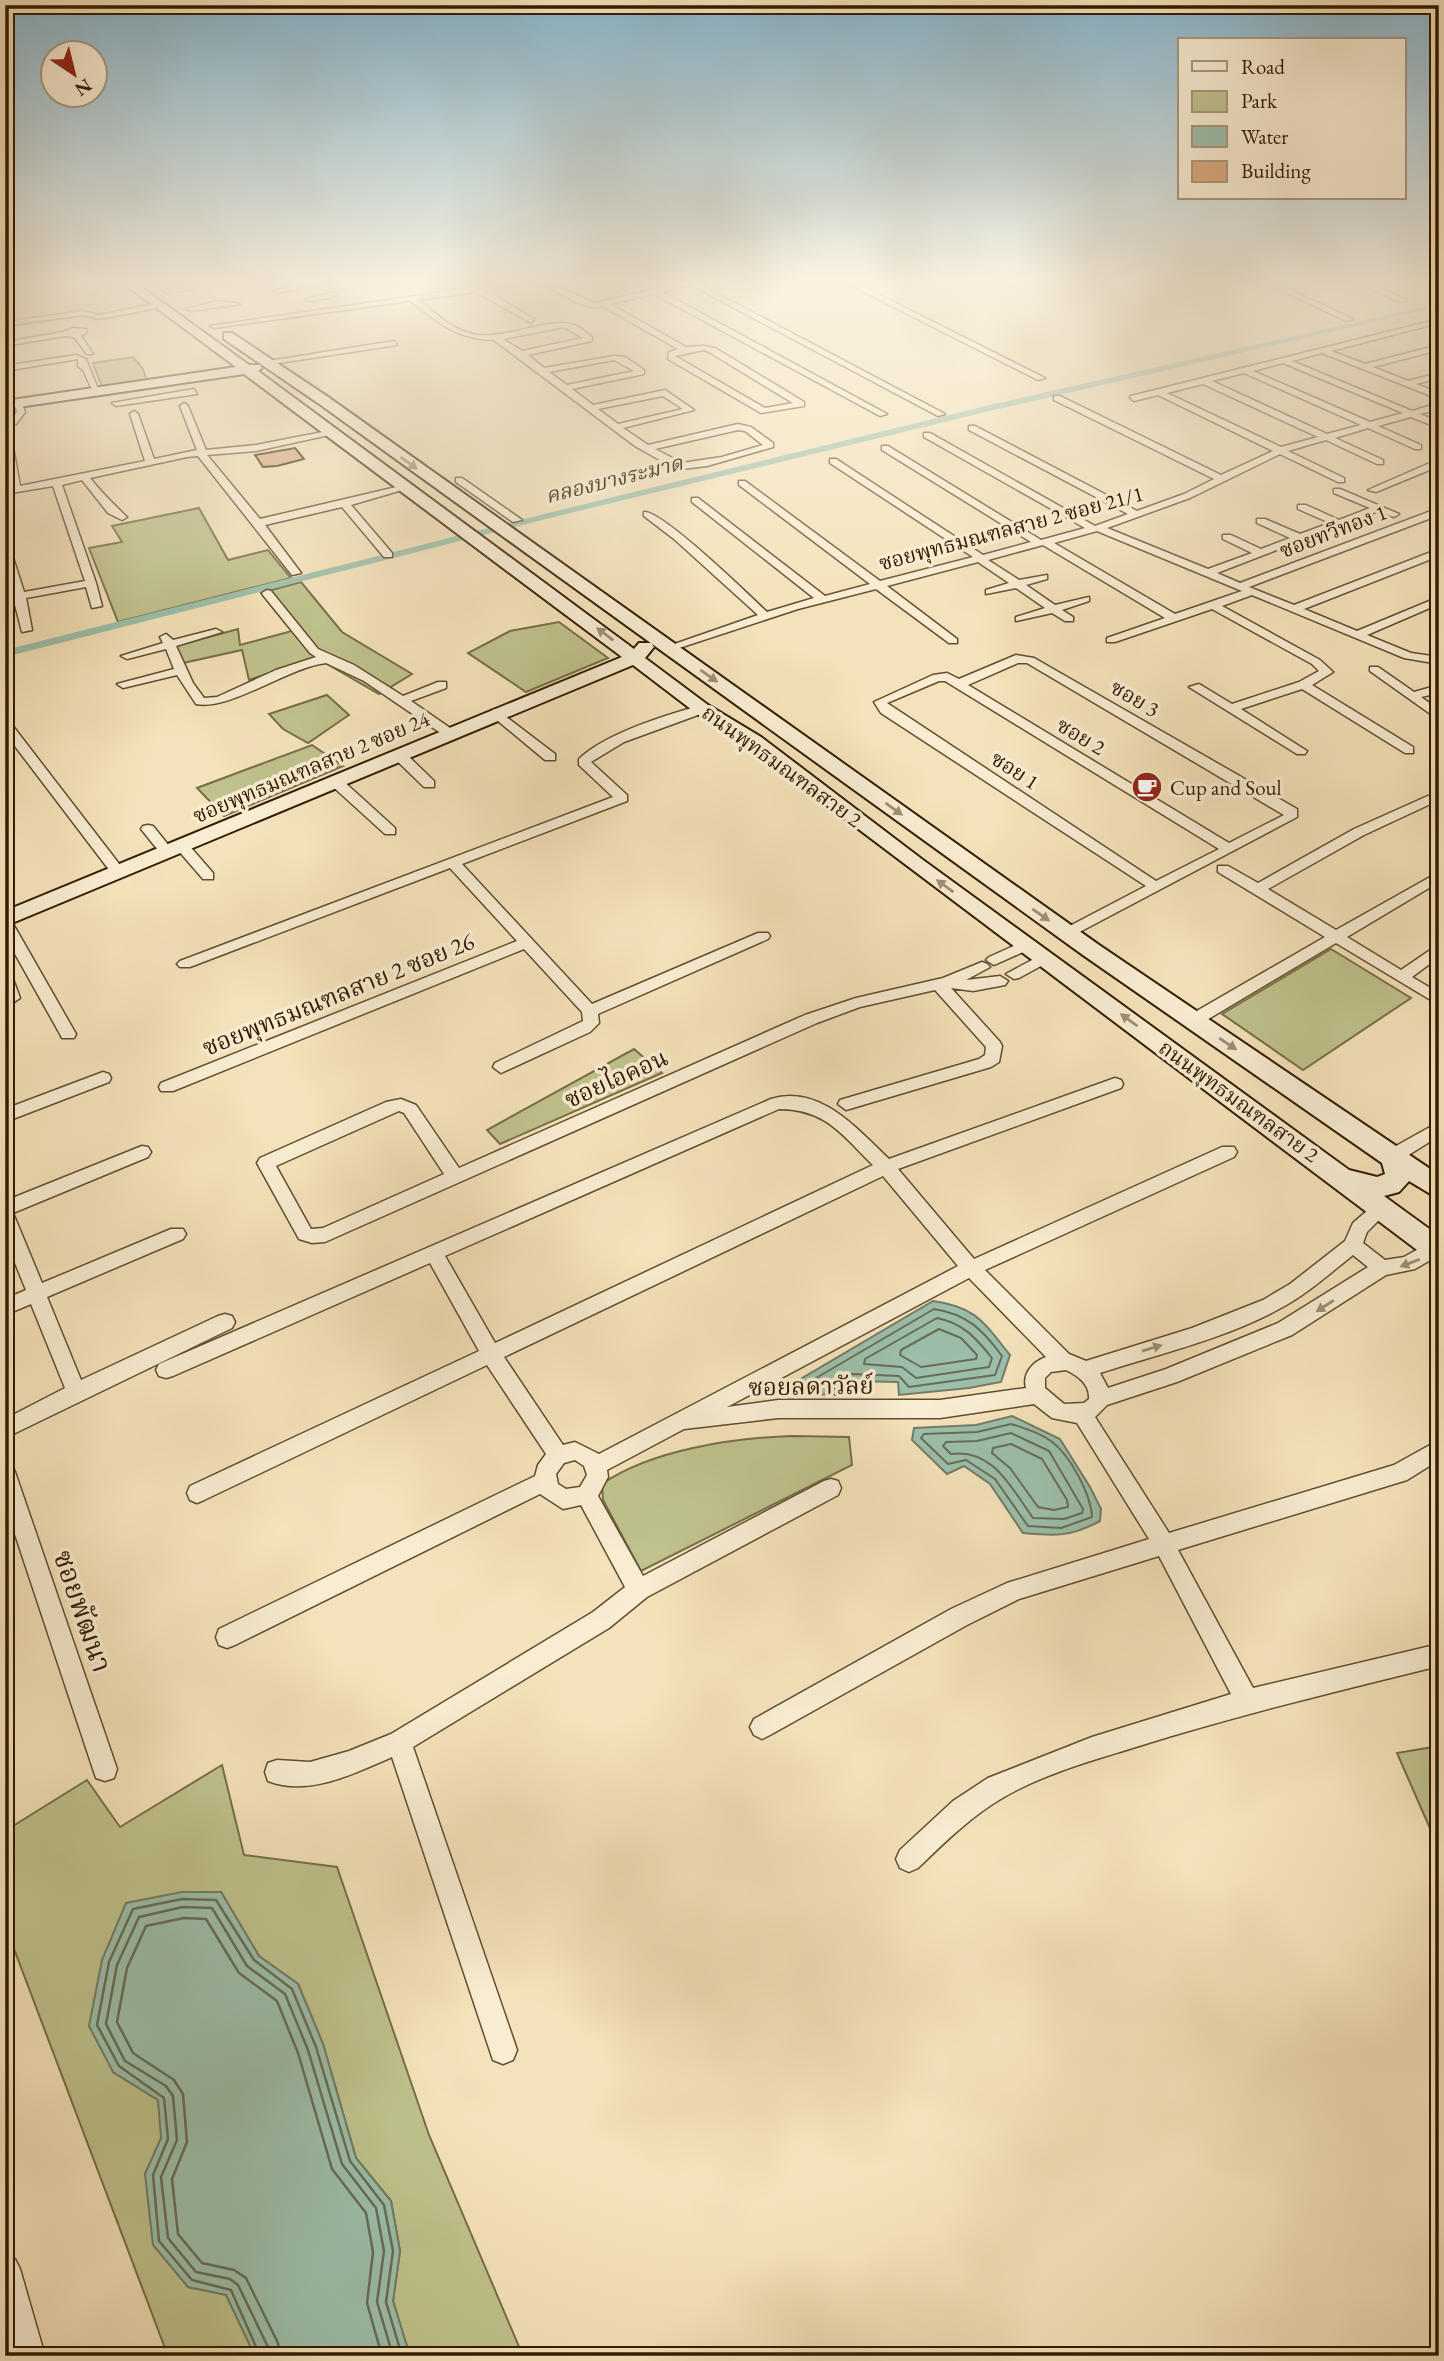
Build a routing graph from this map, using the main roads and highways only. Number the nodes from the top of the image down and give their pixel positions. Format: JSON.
{"nodes":[{"id":1,"x":151,"y":391,"type":"edge"},
{"id":2,"x":274,"y":391,"type":"edge"},
{"id":3,"x":308,"y":391,"type":"edge"},
{"id":4,"x":314,"y":395,"type":"junction"},
{"id":5,"x":289,"y":402,"type":"junction"},
{"id":6,"x":11,"y":404,"type":"edge"},
{"id":7,"x":455,"y":487,"type":"junction"},
{"id":8,"x":425,"y":500,"type":"junction"},
{"id":9,"x":573,"y":580,"type":"junction"},
{"id":10,"x":669,"y":648,"type":"junction"},
{"id":11,"x":635,"y":658,"type":"junction"},
{"id":12,"x":754,"y":741,"type":"junction"},
{"id":13,"x":945,"y":847,"type":"junction"},
{"id":14,"x":916,"y":864,"type":"junction"},
{"id":15,"x":5,"y":920,"type":"edge"},
{"id":16,"x":1393,"y":1156,"type":"junction"},
{"id":17,"x":1342,"y":1177,"type":"junction"},
{"id":18,"x":1439,"y":1189,"type":"edge"},
{"id":19,"x":1437,"y":1249,"type":"edge"}],
"edges":[{"from":1,"to":6,"type":"main road"},
{"from":2,"to":5,"type":"main road","name":"ถนนพุทธมณฑลสาย 2"},
{"from":3,"to":4,"type":"main road","name":"ถนนพุทธมณฑลสาย 2"},
{"from":4,"to":5,"type":"main road"},
{"from":4,"to":7,"type":"main road","name":"ถนนพุทธมณฑลสาย 2","one_way":true},
{"from":5,"to":8,"type":"main road","name":"ถนนพุทธมณฑลสาย 2"},
{"from":7,"to":8,"type":"main road"},
{"from":7,"to":9,"type":"main road","name":"ถนนพุทธมณฑลสาย 2"},
{"from":11,"to":8,"type":"main road","name":"ถนนพุทธมณฑลสาย 2","one_way":true},
{"from":9,"to":10,"type":"main road","name":"ถนนพุทธมณฑลสาย 2"},
{"from":9,"to":11,"type":"main road"},
{"from":10,"to":12,"type":"main road"},
{"from":10,"to":13,"type":"main road","name":"ถนนพุทธมณฑลสาย 2","one_way":true},
{"from":11,"to":12,"type":"main road","name":"ถนนพุทธมณฑลสาย 2"},
{"from":11,"to":15,"type":"main road","name":"ซอยพุทธมณฑลสาย 2 ซอย 24"},
{"from":12,"to":14,"type":"main road","name":"ถนนพุทธมณฑลสาย 2"},
{"from":13,"to":14,"type":"main road"},
{"from":13,"to":16,"type":"main road","name":"ถนนพุทธมณฑลสาย 2","one_way":true},
{"from":17,"to":14,"type":"main road","name":"ถนนพุทธมณฑลสาย 2","one_way":true},
{"from":16,"to":17,"type":"main road"},
{"from":16,"to":18,"type":"main road","name":"ถนนพุทธมณฑลสาย 2"},
{"from":17,"to":19,"type":"main road","name":"ถนนพุทธมณฑลสาย 2"}]}
